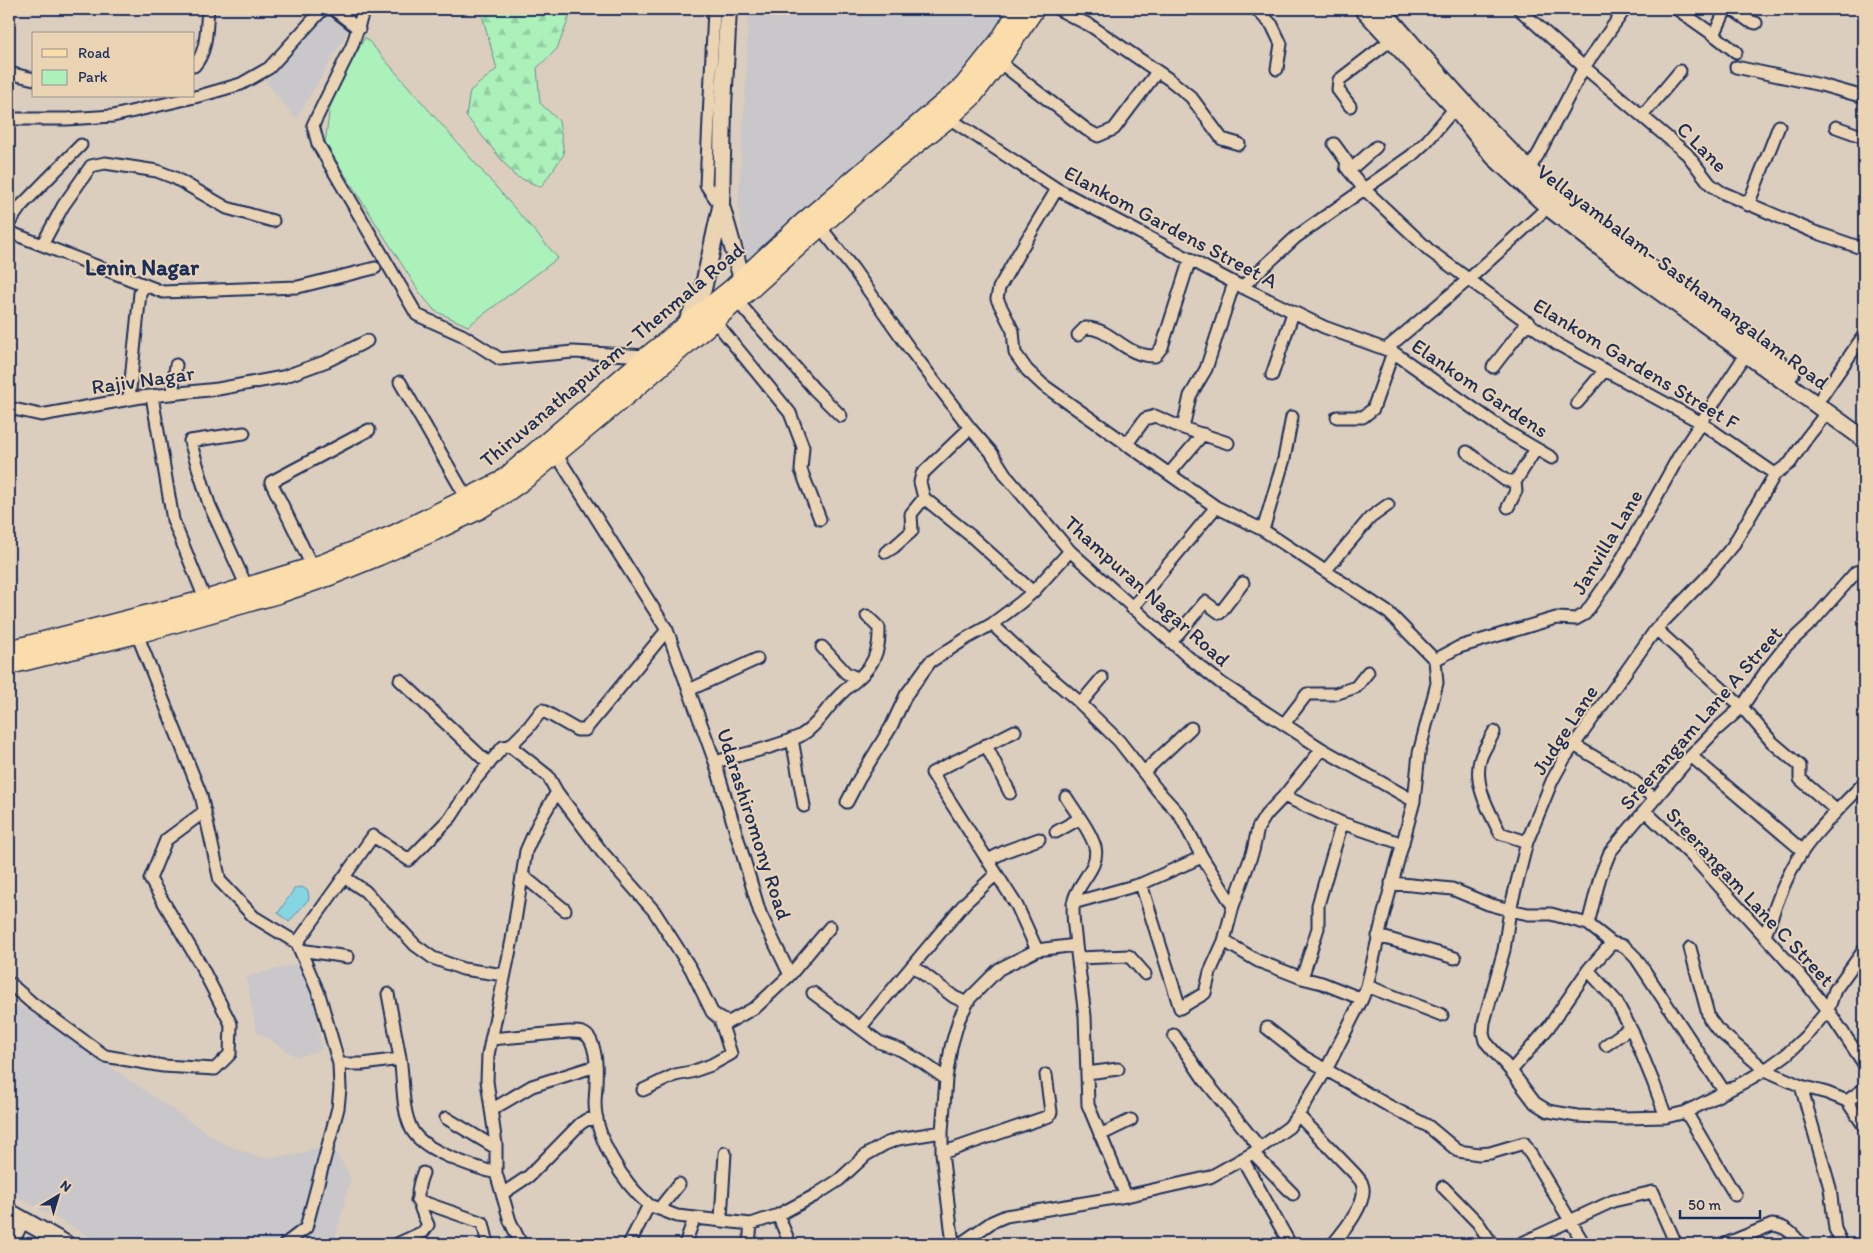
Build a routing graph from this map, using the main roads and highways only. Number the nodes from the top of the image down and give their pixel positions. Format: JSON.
{"nodes":[{"id":1,"x":728,"y":9,"type":"edge"},
{"id":2,"x":1019,"y":9,"type":"edge"},
{"id":3,"x":1035,"y":9,"type":"edge"},
{"id":4,"x":1364,"y":9,"type":"edge"},
{"id":5,"x":1381,"y":9,"type":"edge"},
{"id":6,"x":942,"y":114,"type":"junction"},
{"id":7,"x":1524,"y":176,"type":"junction"},
{"id":8,"x":721,"y":207,"type":"junction"},
{"id":9,"x":1594,"y":234,"type":"junction"},
{"id":10,"x":743,"y":290,"type":"junction"},
{"id":11,"x":684,"y":328,"type":"junction"},
{"id":12,"x":1864,"y":428,"type":"edge"},
{"id":13,"x":1864,"y":439,"type":"edge"},
{"id":14,"x":552,"y":448,"type":"junction"},
{"id":15,"x":316,"y":574,"type":"junction"},
{"id":16,"x":9,"y":650,"type":"edge"},
{"id":17,"x":9,"y":665,"type":"edge"},
{"id":18,"x":9,"y":1212,"type":"edge"},
{"id":19,"x":66,"y":1244,"type":"edge"}],
"edges":[{"from":1,"to":8,"type":"main road"},
{"from":2,"to":6,"type":"main road"},
{"from":3,"to":6,"type":"main road"},
{"from":4,"to":7,"type":"main road","name":"Vellayambalam- Sasthamangalam Road"},
{"from":5,"to":7,"type":"main road","name":"Vellayambalam- Sasthamangalam Road"},
{"from":6,"to":10,"type":"main road"},
{"from":7,"to":9,"type":"main road","name":"Vellayambalam- Sasthamangalam Road"},
{"from":7,"to":9,"type":"main road","name":"Vellayambalam- Sasthamangalam Road"},
{"from":8,"to":10,"type":"main road"},
{"from":8,"to":11,"type":"main road"},
{"from":9,"to":12,"type":"main road","name":"Vellayambalam- Sasthamangalam Road"},
{"from":9,"to":13,"type":"main road","name":"Vellayambalam- Sasthamangalam Road"},
{"from":10,"to":11,"type":"main road","name":"Thiruvanathapuram - Thenmala Road"},
{"from":10,"to":14,"type":"main road"},
{"from":11,"to":14,"type":"main road","name":"Thiruvanathapuram - Thenmala Road"},
{"from":14,"to":15,"type":"main road"},
{"from":15,"to":16,"type":"main road"},
{"from":15,"to":17,"type":"main road"},
{"from":18,"to":19,"type":"main road"}]}
